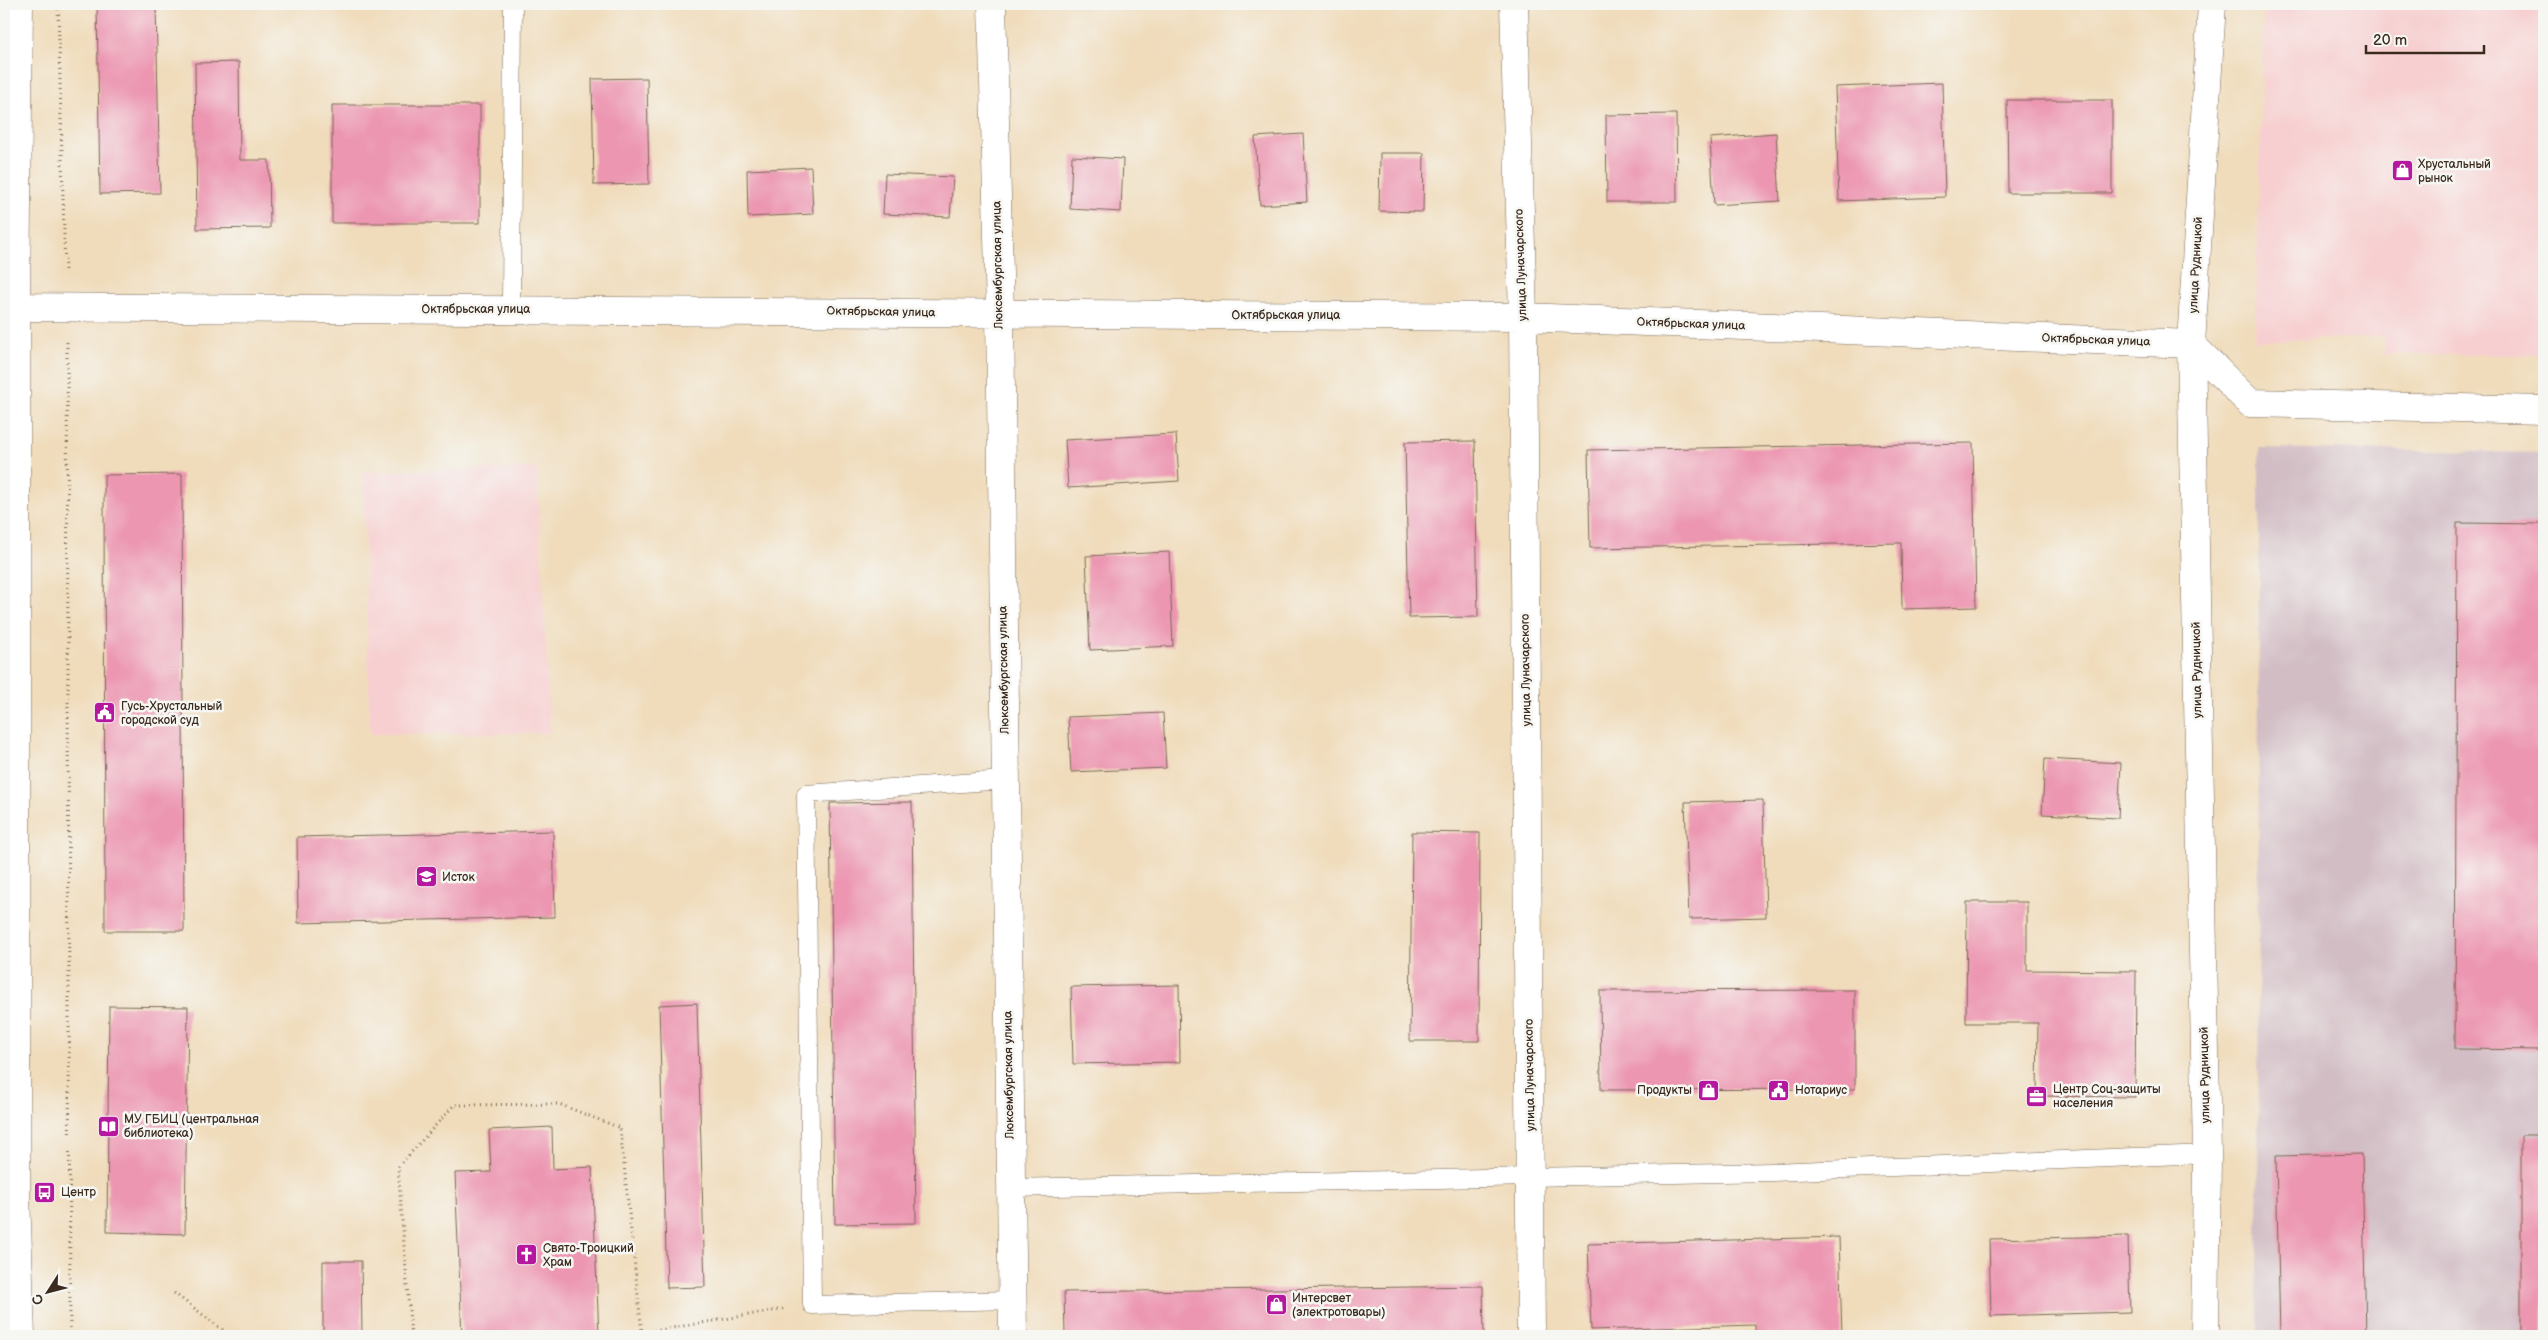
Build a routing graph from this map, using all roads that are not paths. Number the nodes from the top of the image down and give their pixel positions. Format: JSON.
{"nodes":[{"id":1,"x":19,"y":4,"type":"edge"},
{"id":2,"x":513,"y":4,"type":"edge"},
{"id":3,"x":992,"y":4,"type":"edge"},
{"id":4,"x":1514,"y":4,"type":"edge"},
{"id":5,"x":2212,"y":4,"type":"edge"},
{"id":6,"x":10,"y":307,"type":"edge"},
{"id":7,"x":511,"y":309,"type":"junction"},
{"id":8,"x":1000,"y":313,"type":"junction"},
{"id":9,"x":1523,"y":317,"type":"junction"},
{"id":10,"x":2191,"y":344,"type":"junction"},
{"id":11,"x":2544,"y":410,"type":"edge"},
{"id":12,"x":1006,"y":780,"type":"junction"},
{"id":13,"x":2206,"y":1154,"type":"junction"},
{"id":14,"x":1531,"y":1177,"type":"junction"},
{"id":15,"x":1010,"y":1188,"type":"junction"},
{"id":16,"x":1013,"y":1300,"type":"junction"},
{"id":17,"x":21,"y":1336,"type":"edge"},
{"id":18,"x":1013,"y":1336,"type":"edge"},
{"id":19,"x":1531,"y":1336,"type":"edge"},
{"id":20,"x":2205,"y":1336,"type":"edge"}],
"edges":[{"from":1,"to":6,"type":"street"},
{"from":2,"to":7,"type":"lane"},
{"from":3,"to":8,"type":"street","name":"Люксембургская улица"},
{"from":4,"to":9,"type":"street","name":"улица Луначарского"},
{"from":5,"to":10,"type":"street","name":"улица Рудницкой"},
{"from":6,"to":7,"type":"street","name":"Октябрьская улица"},
{"from":6,"to":17,"type":"street"},
{"from":7,"to":8,"type":"street","name":"Октябрьская улица"},
{"from":8,"to":9,"type":"street","name":"Октябрьская улица"},
{"from":8,"to":12,"type":"street","name":"Люксембургская улица"},
{"from":9,"to":10,"type":"street","name":"Октябрьская улица"},
{"from":9,"to":14,"type":"street","name":"улица Луначарского"},
{"from":10,"to":11,"type":"street"},
{"from":10,"to":13,"type":"street","name":"улица Рудницкой"},
{"from":12,"to":15,"type":"street","name":"Люксембургская улица"},
{"from":12,"to":16,"type":"lane"},
{"from":13,"to":14,"type":"lane"},
{"from":13,"to":20,"type":"street","name":"улица Рудницкой"},
{"from":14,"to":15,"type":"lane"},
{"from":14,"to":19,"type":"street","name":"улица Луначарского"},
{"from":15,"to":16,"type":"street","name":"Люксембургская улица"},
{"from":16,"to":18,"type":"street","name":"Люксембургская улица"}]}
